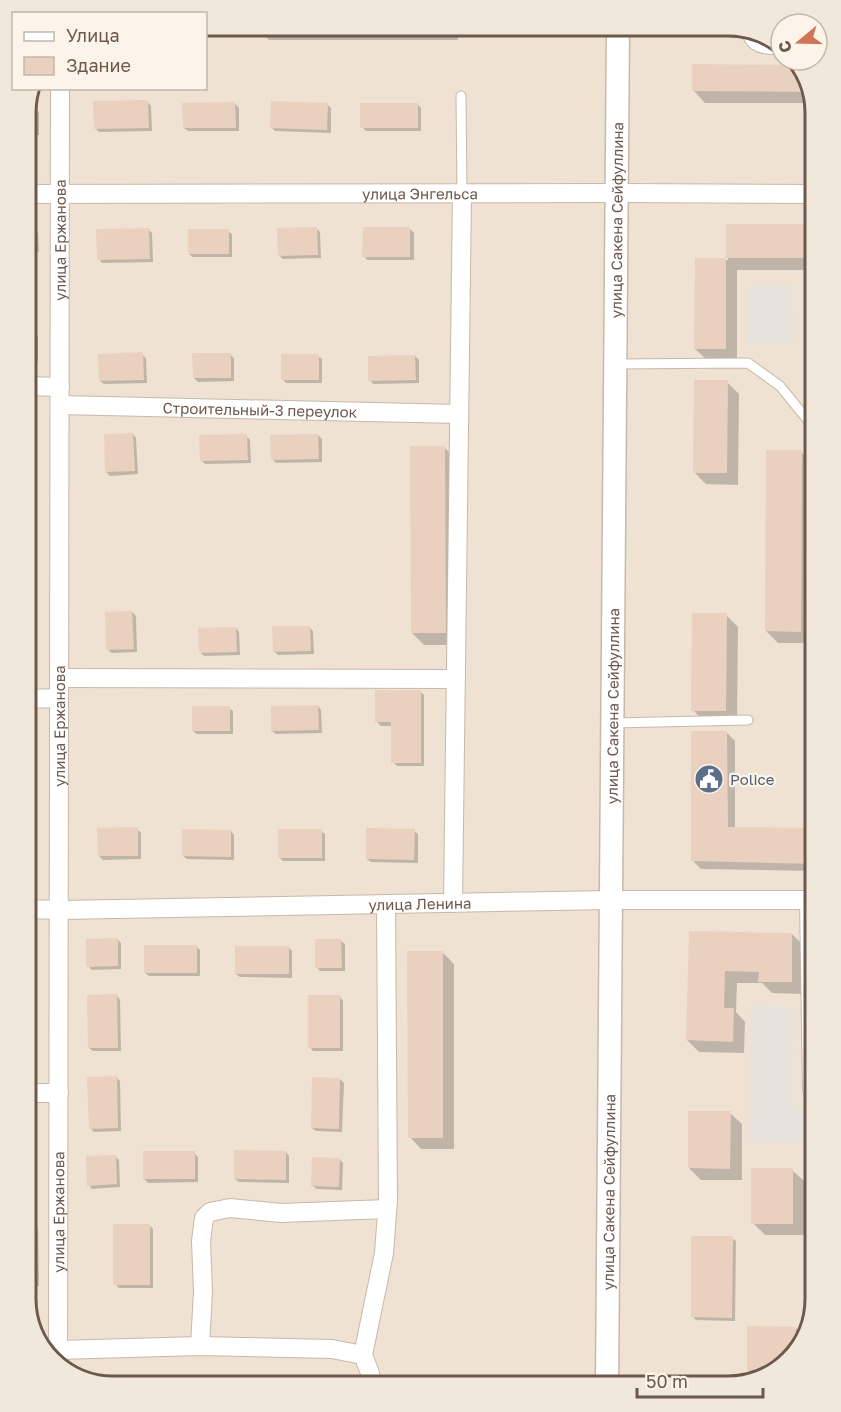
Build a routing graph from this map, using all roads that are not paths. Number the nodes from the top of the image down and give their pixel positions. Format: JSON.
{"nodes":[{"id":1,"x":618,"y":36,"type":"edge"},
{"id":2,"x":749,"y":39,"type":"edge"},
{"id":3,"x":769,"y":49,"type":"edge"},
{"id":4,"x":60,"y":90,"type":"edge"},
{"id":5,"x":461,"y":96,"type":"dead end"},
{"id":6,"x":462,"y":193,"type":"junction"},
{"id":7,"x":618,"y":193,"type":"junction"},
{"id":8,"x":36,"y":194,"type":"edge"},
{"id":9,"x":60,"y":194,"type":"junction"},
{"id":10,"x":805,"y":194,"type":"edge"},
{"id":11,"x":615,"y":364,"type":"junction"},
{"id":12,"x":36,"y":386,"type":"edge"},
{"id":13,"x":60,"y":387,"type":"junction"},
{"id":14,"x":60,"y":405,"type":"junction"},
{"id":15,"x":801,"y":410,"type":"junction"},
{"id":16,"x":805,"y":411,"type":"edge"},
{"id":17,"x":459,"y":414,"type":"junction"},
{"id":18,"x":805,"y":415,"type":"edge"},
{"id":19,"x":59,"y":678,"type":"junction"},
{"id":20,"x":456,"y":679,"type":"junction"},
{"id":21,"x":58,"y":698,"type":"junction"},
{"id":22,"x":36,"y":699,"type":"edge"},
{"id":23,"x":748,"y":720,"type":"dead end"},
{"id":24,"x":613,"y":723,"type":"junction"},
{"id":25,"x":611,"y":900,"type":"junction"},
{"id":26,"x":805,"y":900,"type":"edge"},
{"id":27,"x":453,"y":903,"type":"junction"},
{"id":28,"x":386,"y":904,"type":"junction"},
{"id":29,"x":36,"y":909,"type":"edge"},
{"id":30,"x":60,"y":910,"type":"junction"},
{"id":31,"x":36,"y":1093,"type":"edge"},
{"id":32,"x":59,"y":1093,"type":"junction"},
{"id":33,"x":387,"y":1209,"type":"junction"},
{"id":34,"x":200,"y":1346,"type":"junction"},
{"id":35,"x":58,"y":1353,"type":"edge"},
{"id":36,"x":363,"y":1355,"type":"junction"},
{"id":37,"x":62,"y":1357,"type":"edge"},
{"id":38,"x":370,"y":1376,"type":"edge"},
{"id":39,"x":607,"y":1376,"type":"edge"}],
"edges":[{"from":1,"to":7,"type":"street","name":"улица Сакена Сейфуллина"},
{"from":2,"to":3,"type":"lane"},
{"from":4,"to":9,"type":"street","name":"улица Ержанова"},
{"from":5,"to":6,"type":"lane"},
{"from":6,"to":7,"type":"street","name":"улица Энгельса"},
{"from":6,"to":9,"type":"street","name":"улица Энгельса"},
{"from":6,"to":17,"type":"street"},
{"from":7,"to":10,"type":"street","name":"улица Энгельса"},
{"from":7,"to":11,"type":"street","name":"улица Сакена Сейфуллина"},
{"from":8,"to":9,"type":"street","name":"улица Энгельса"},
{"from":9,"to":13,"type":"street","name":"улица Ержанова"},
{"from":11,"to":15,"type":"lane"},
{"from":11,"to":24,"type":"street","name":"улица Сакена Сейфуллина"},
{"from":12,"to":13,"type":"street"},
{"from":13,"to":14,"type":"street","name":"улица Ержанова"},
{"from":14,"to":17,"type":"street","name":"Строительный-3 переулок"},
{"from":14,"to":19,"type":"street","name":"улица Ержанова"},
{"from":15,"to":16,"type":"lane"},
{"from":15,"to":18,"type":"lane"},
{"from":17,"to":20,"type":"street"},
{"from":19,"to":20,"type":"street"},
{"from":19,"to":21,"type":"street","name":"улица Ержанова"},
{"from":20,"to":27,"type":"street"},
{"from":21,"to":22,"type":"street"},
{"from":21,"to":30,"type":"street","name":"улица Ержанова"},
{"from":23,"to":24,"type":"lane"},
{"from":24,"to":25,"type":"street","name":"улица Сакена Сейфуллина"},
{"from":25,"to":26,"type":"street","name":"улица Ленина"},
{"from":25,"to":27,"type":"street","name":"улица Ленина"},
{"from":25,"to":39,"type":"street","name":"улица Сакена Сейфуллина"},
{"from":27,"to":28,"type":"street","name":"улица Ленина"},
{"from":28,"to":30,"type":"street","name":"улица Ленина"},
{"from":28,"to":33,"type":"street"},
{"from":29,"to":30,"type":"street","name":"улица Ленина"},
{"from":30,"to":32,"type":"street","name":"улица Ержанова"},
{"from":31,"to":32,"type":"street"},
{"from":32,"to":35,"type":"street","name":"улица Ержанова"},
{"from":33,"to":34,"type":"street"},
{"from":33,"to":36,"type":"street"},
{"from":34,"to":36,"type":"street"},
{"from":34,"to":37,"type":"street"},
{"from":36,"to":38,"type":"street"}]}
